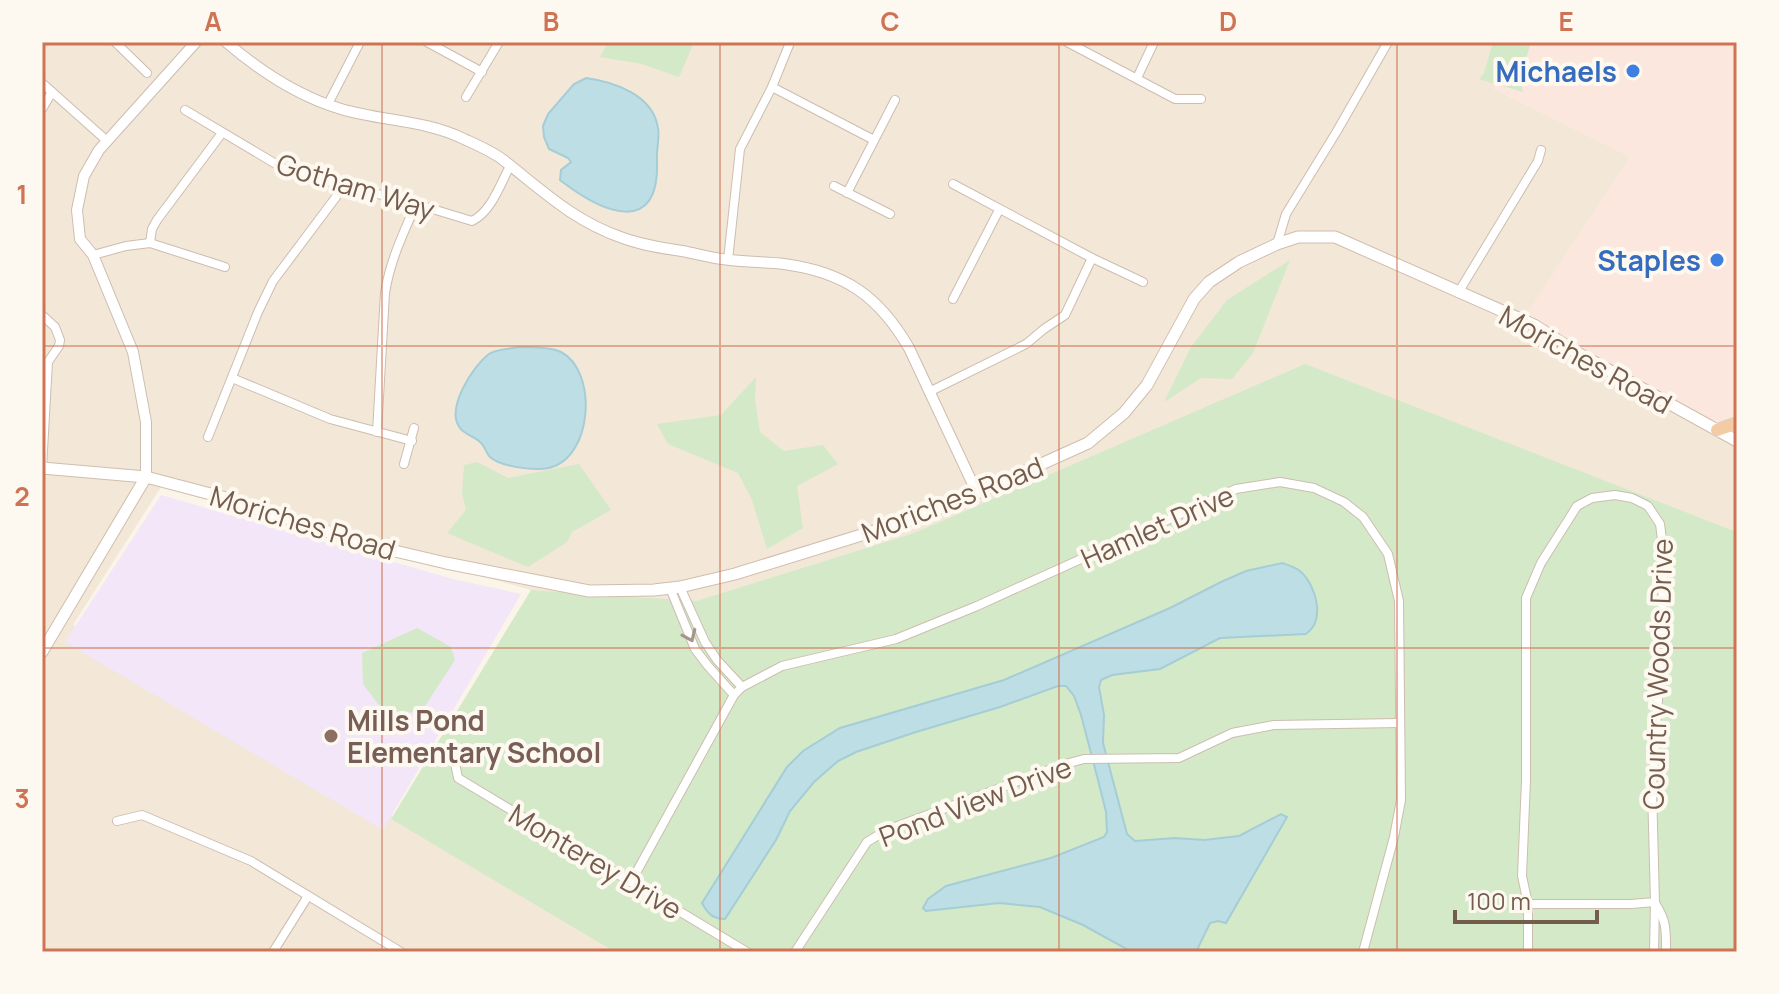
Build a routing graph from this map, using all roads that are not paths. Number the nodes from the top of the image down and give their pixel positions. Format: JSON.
{"nodes":[{"id":1,"x":115,"y":42,"type":"edge"},
{"id":2,"x":196,"y":42,"type":"edge"},
{"id":3,"x":226,"y":42,"type":"edge"},
{"id":4,"x":360,"y":42,"type":"edge"},
{"id":5,"x":427,"y":42,"type":"edge"},
{"id":6,"x":499,"y":42,"type":"edge"},
{"id":7,"x":1067,"y":42,"type":"edge"},
{"id":8,"x":1154,"y":42,"type":"edge"},
{"id":9,"x":1388,"y":42,"type":"edge"},
{"id":10,"x":789,"y":45,"type":"dead end"},
{"id":11,"x":482,"y":72,"type":"junction"},
{"id":12,"x":147,"y":73,"type":"dead end"},
{"id":13,"x":1137,"y":78,"type":"junction"},
{"id":14,"x":42,"y":83,"type":"edge"},
{"id":15,"x":772,"y":87,"type":"junction"},
{"id":16,"x":52,"y":92,"type":"junction"},
{"id":17,"x":466,"y":97,"type":"dead end"},
{"id":18,"x":1201,"y":99,"type":"dead end"},
{"id":19,"x":895,"y":100,"type":"dead end"},
{"id":20,"x":328,"y":104,"type":"junction"},
{"id":21,"x":42,"y":109,"type":"edge"},
{"id":22,"x":185,"y":110,"type":"dead end"},
{"id":23,"x":222,"y":133,"type":"junction"},
{"id":24,"x":106,"y":140,"type":"junction"},
{"id":25,"x":874,"y":140,"type":"junction"},
{"id":26,"x":1541,"y":150,"type":"dead end"},
{"id":27,"x":510,"y":166,"type":"junction"},
{"id":28,"x":953,"y":184,"type":"dead end"},
{"id":29,"x":343,"y":185,"type":"junction"},
{"id":30,"x":834,"y":186,"type":"dead end"},
{"id":31,"x":847,"y":193,"type":"junction"},
{"id":32,"x":416,"y":204,"type":"junction"},
{"id":33,"x":999,"y":210,"type":"junction"},
{"id":34,"x":890,"y":214,"type":"dead end"},
{"id":35,"x":150,"y":243,"type":"junction"},
{"id":36,"x":1277,"y":244,"type":"junction"},
{"id":37,"x":93,"y":255,"type":"junction"},
{"id":38,"x":1092,"y":258,"type":"junction"},
{"id":39,"x":728,"y":260,"type":"junction"},
{"id":40,"x":225,"y":267,"type":"dead end"},
{"id":41,"x":1143,"y":282,"type":"dead end"},
{"id":42,"x":1458,"y":293,"type":"junction"},
{"id":43,"x":953,"y":299,"type":"dead end"},
{"id":44,"x":42,"y":315,"type":"edge"},
{"id":45,"x":232,"y":378,"type":"junction"},
{"id":46,"x":929,"y":392,"type":"junction"},
{"id":47,"x":1737,"y":423,"type":"edge"},
{"id":48,"x":414,"y":428,"type":"dead end"},
{"id":49,"x":1717,"y":430,"type":"junction"},
{"id":50,"x":377,"y":432,"type":"junction"},
{"id":51,"x":43,"y":436,"type":"edge"},
{"id":52,"x":208,"y":437,"type":"dead end"},
{"id":53,"x":412,"y":441,"type":"junction"},
{"id":54,"x":1737,"y":441,"type":"edge"},
{"id":55,"x":404,"y":464,"type":"dead end"},
{"id":56,"x":42,"y":468,"type":"edge"},
{"id":57,"x":146,"y":477,"type":"junction"},
{"id":58,"x":977,"y":493,"type":"junction"},
{"id":59,"x":675,"y":588,"type":"junction"},
{"id":60,"x":42,"y":652,"type":"edge"},
{"id":61,"x":742,"y":687,"type":"junction"},
{"id":62,"x":734,"y":695,"type":"junction"},
{"id":63,"x":1400,"y":723,"type":"junction"},
{"id":64,"x":455,"y":763,"type":"dead end"},
{"id":65,"x":117,"y":821,"type":"dead end"},
{"id":66,"x":631,"y":882,"type":"junction"},
{"id":67,"x":308,"y":896,"type":"junction"},
{"id":68,"x":1655,"y":902,"type":"junction"},
{"id":69,"x":1528,"y":904,"type":"junction"},
{"id":70,"x":273,"y":952,"type":"edge"},
{"id":71,"x":401,"y":952,"type":"edge"},
{"id":72,"x":747,"y":952,"type":"edge"},
{"id":73,"x":795,"y":952,"type":"edge"},
{"id":74,"x":1363,"y":952,"type":"edge"},
{"id":75,"x":1528,"y":952,"type":"edge"},
{"id":76,"x":1654,"y":952,"type":"edge"},
{"id":77,"x":1666,"y":952,"type":"edge"}],
"edges":[{"from":1,"to":12,"type":"street"},
{"from":2,"to":24,"type":"street"},
{"from":3,"to":20,"type":"street"},
{"from":4,"to":20,"type":"street"},
{"from":5,"to":11,"type":"street"},
{"from":6,"to":11,"type":"street"},
{"from":7,"to":13,"type":"street"},
{"from":8,"to":13,"type":"street"},
{"from":9,"to":36,"type":"street"},
{"from":10,"to":15,"type":"street"},
{"from":11,"to":17,"type":"street"},
{"from":13,"to":18,"type":"street"},
{"from":14,"to":16,"type":"street"},
{"from":15,"to":25,"type":"street"},
{"from":15,"to":39,"type":"street"},
{"from":16,"to":21,"type":"street"},
{"from":16,"to":24,"type":"street"},
{"from":19,"to":25,"type":"street"},
{"from":20,"to":27,"type":"street"},
{"from":22,"to":23,"type":"street","name":"Gotham Way"},
{"from":23,"to":29,"type":"street","name":"Gotham Way"},
{"from":23,"to":35,"type":"street"},
{"from":24,"to":37,"type":"street"},
{"from":25,"to":31,"type":"street"},
{"from":26,"to":42,"type":"street"},
{"from":27,"to":32,"type":"street","name":"Gotham Way"},
{"from":27,"to":39,"type":"street"},
{"from":28,"to":33,"type":"street"},
{"from":29,"to":32,"type":"street","name":"Gotham Way"},
{"from":29,"to":45,"type":"street"},
{"from":30,"to":31,"type":"street"},
{"from":31,"to":34,"type":"street"},
{"from":32,"to":50,"type":"street"},
{"from":33,"to":38,"type":"street"},
{"from":33,"to":43,"type":"street"},
{"from":35,"to":37,"type":"street"},
{"from":35,"to":40,"type":"street"},
{"from":36,"to":42,"type":"main road","name":"Moriches Road"},
{"from":36,"to":58,"type":"main road","name":"Moriches Road"},
{"from":37,"to":57,"type":"street"},
{"from":38,"to":41,"type":"street"},
{"from":38,"to":46,"type":"street"},
{"from":39,"to":46,"type":"street"},
{"from":42,"to":49,"type":"main road","name":"Moriches Road"},
{"from":44,"to":51,"type":"street"},
{"from":45,"to":50,"type":"street"},
{"from":45,"to":52,"type":"street"},
{"from":46,"to":58,"type":"street"},
{"from":47,"to":49,"type":"highway"},
{"from":48,"to":53,"type":"street"},
{"from":49,"to":54,"type":"main road","name":"Moriches Road"},
{"from":50,"to":53,"type":"street"},
{"from":51,"to":56,"type":"street"},
{"from":53,"to":55,"type":"street"},
{"from":56,"to":57,"type":"main road","name":"Moriches Road"},
{"from":57,"to":59,"type":"main road","name":"Moriches Road"},
{"from":57,"to":60,"type":"main road"},
{"from":58,"to":59,"type":"main road","name":"Moriches Road"},
{"from":59,"to":61,"type":"street"},
{"from":59,"to":62,"type":"street","one_way":true},
{"from":61,"to":62,"type":"street","name":"Hamlet Drive"},
{"from":61,"to":63,"type":"street","name":"Hamlet Drive"},
{"from":62,"to":66,"type":"street","name":"Hamlet Drive"},
{"from":63,"to":73,"type":"street","name":"Pond View Drive"},
{"from":63,"to":74,"type":"street","name":"Hamlet Drive"},
{"from":64,"to":66,"type":"street","name":"Monterey Drive"},
{"from":65,"to":67,"type":"street"},
{"from":66,"to":72,"type":"street","name":"Monterey Drive"},
{"from":67,"to":70,"type":"street"},
{"from":67,"to":71,"type":"street"},
{"from":68,"to":69,"type":"street"},
{"from":68,"to":69,"type":"street","name":"Country Woods Drive"},
{"from":68,"to":76,"type":"street","name":"Country Woods Drive"},
{"from":68,"to":77,"type":"street","name":"Country Woods Drive"},
{"from":69,"to":75,"type":"street","name":"Country Woods Drive"}]}
